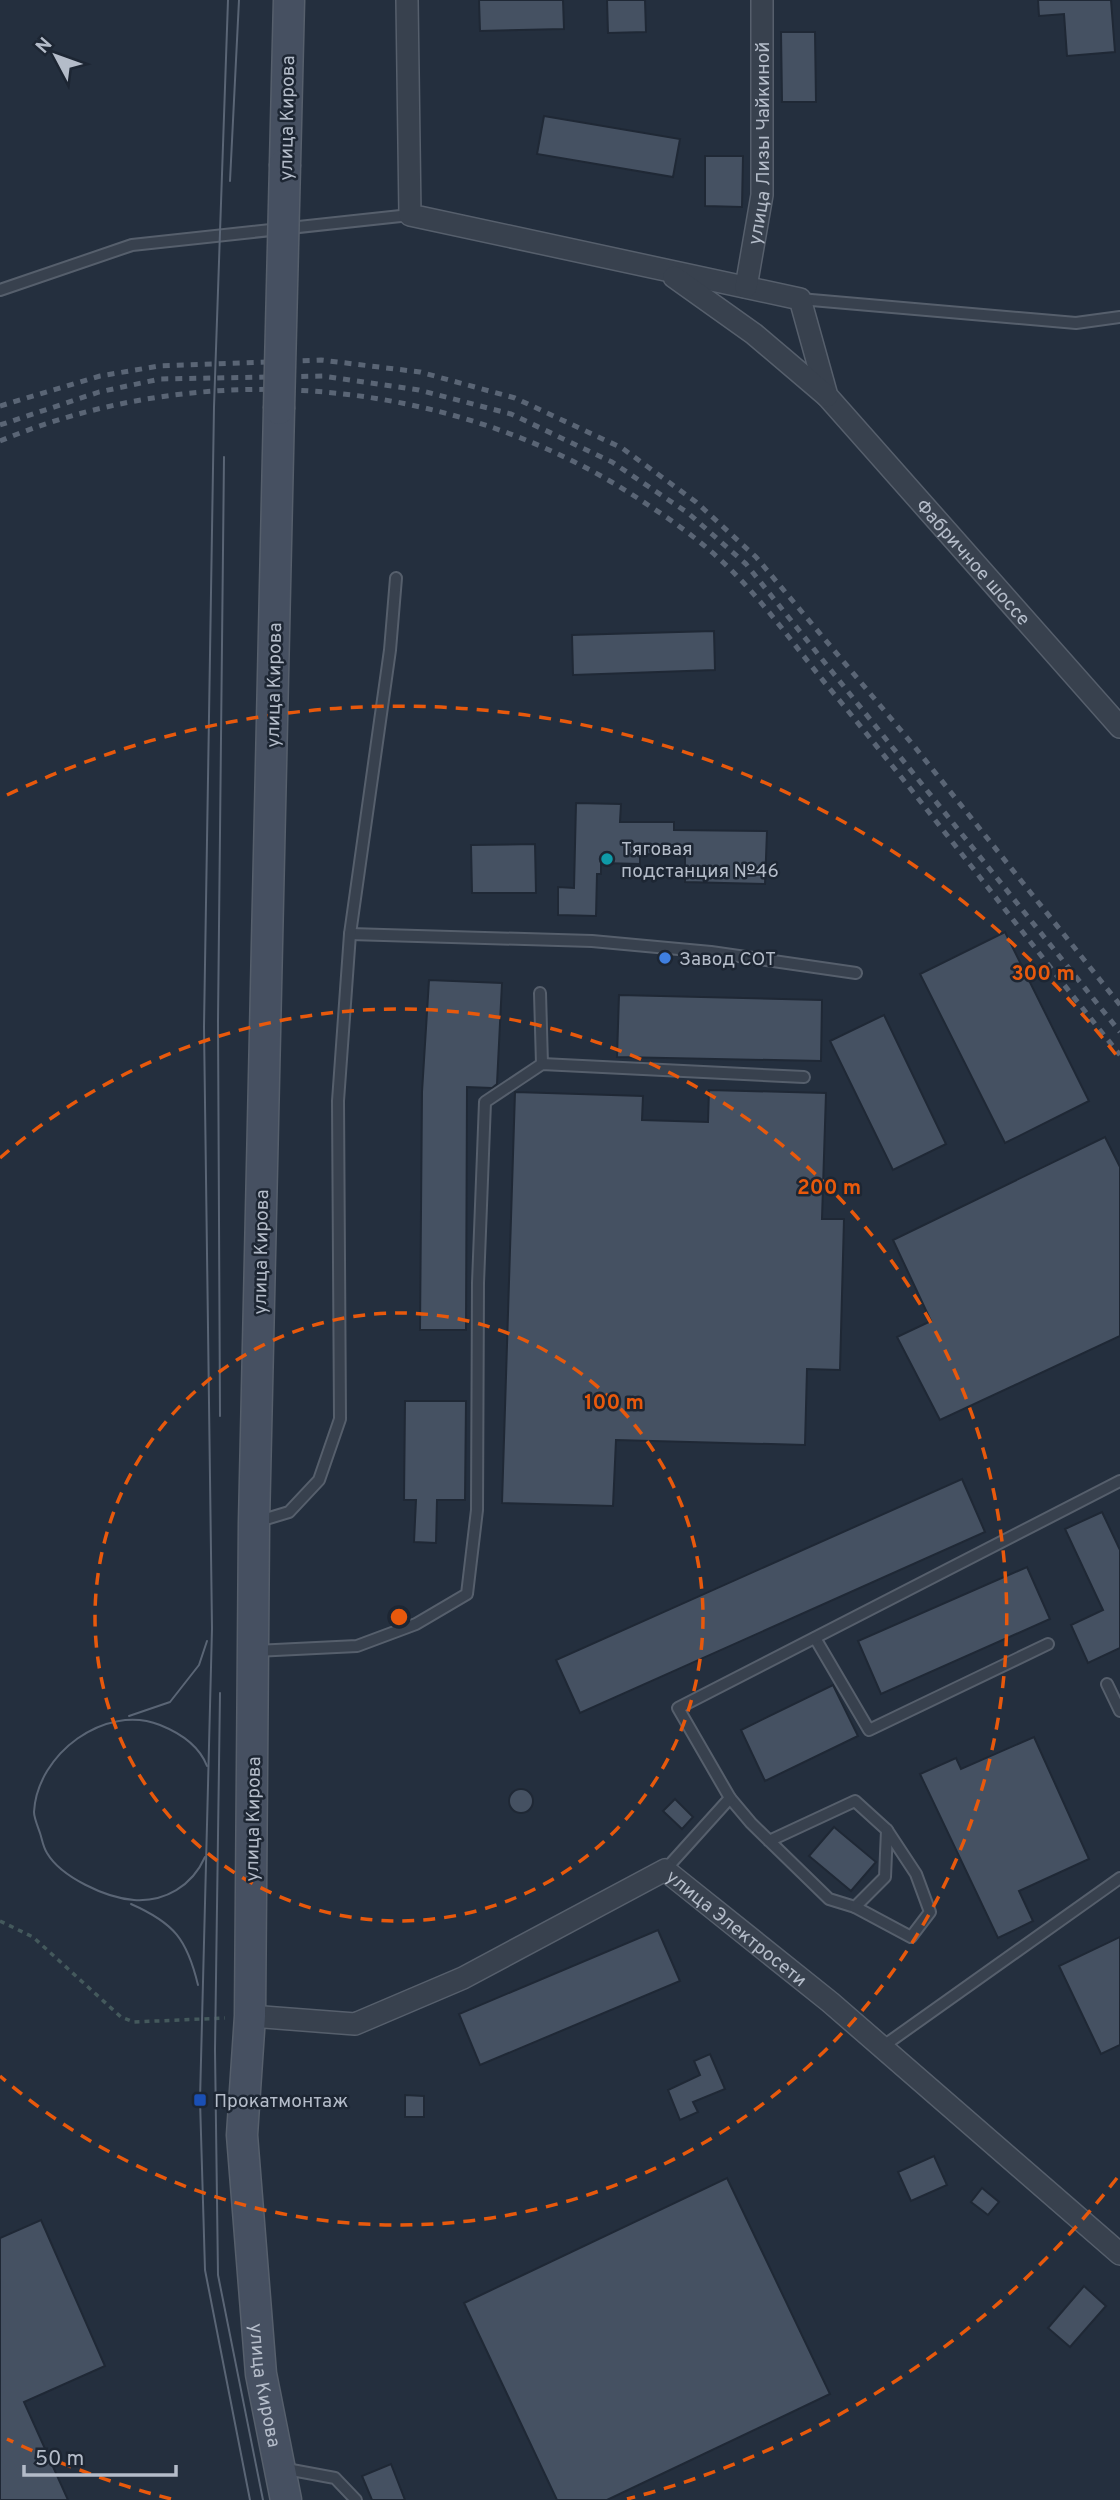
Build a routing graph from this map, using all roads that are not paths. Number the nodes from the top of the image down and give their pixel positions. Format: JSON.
{"nodes":[{"id":1,"x":289,"y":0,"type":"edge"},
{"id":2,"x":407,"y":0,"type":"edge"},
{"id":3,"x":762,"y":0,"type":"edge"},
{"id":4,"x":410,"y":215,"type":"junction"},
{"id":5,"x":669,"y":273,"type":"junction"},
{"id":6,"x":747,"y":287,"type":"junction"},
{"id":7,"x":0,"y":290,"type":"edge"},
{"id":8,"x":800,"y":299,"type":"junction"},
{"id":9,"x":1120,"y":317,"type":"edge"},
{"id":10,"x":827,"y":396,"type":"junction"},
{"id":11,"x":396,"y":578,"type":"dead end"},
{"id":12,"x":1120,"y":727,"type":"edge"},
{"id":13,"x":350,"y":934,"type":"junction"},
{"id":14,"x":856,"y":973,"type":"dead end"},
{"id":15,"x":540,"y":993,"type":"dead end"},
{"id":16,"x":542,"y":1064,"type":"junction"},
{"id":17,"x":804,"y":1077,"type":"dead end"},
{"id":18,"x":1120,"y":1481,"type":"edge"},
{"id":19,"x":254,"y":1523,"type":"junction"},
{"id":20,"x":815,"y":1638,"type":"junction"},
{"id":21,"x":1048,"y":1644,"type":"dead end"},
{"id":22,"x":255,"y":1651,"type":"junction"},
{"id":23,"x":1107,"y":1684,"type":"dead end"},
{"id":24,"x":1120,"y":1711,"type":"edge"},
{"id":25,"x":730,"y":1798,"type":"junction"},
{"id":26,"x":887,"y":1830,"type":"junction"},
{"id":27,"x":769,"y":1840,"type":"junction"},
{"id":28,"x":665,"y":1870,"type":"junction"},
{"id":29,"x":1120,"y":1878,"type":"edge"},
{"id":30,"x":855,"y":1907,"type":"junction"},
{"id":31,"x":250,"y":2016,"type":"junction"},
{"id":32,"x":882,"y":2047,"type":"junction"},
{"id":33,"x":1120,"y":2254,"type":"edge"},
{"id":34,"x":277,"y":2467,"type":"junction"},
{"id":35,"x":286,"y":2500,"type":"edge"},
{"id":36,"x":356,"y":2500,"type":"edge"}],
"edges":[{"from":1,"to":19,"type":"main road","name":"улица Кирова","bridge":true},
{"from":2,"to":4,"type":"street"},
{"from":3,"to":6,"type":"street","name":"улица Лизы Чайкиной"},
{"from":4,"to":5,"type":"street"},
{"from":4,"to":7,"type":"lane"},
{"from":5,"to":6,"type":"street"},
{"from":5,"to":10,"type":"street","name":"Фабричное шоссе"},
{"from":6,"to":8,"type":"street"},
{"from":8,"to":9,"type":"lane"},
{"from":8,"to":10,"type":"street","name":"Фабричное шоссе"},
{"from":10,"to":12,"type":"street","name":"Фабричное шоссе"},
{"from":11,"to":13,"type":"lane"},
{"from":13,"to":14,"type":"lane"},
{"from":13,"to":19,"type":"lane"},
{"from":15,"to":16,"type":"lane"},
{"from":16,"to":17,"type":"lane"},
{"from":16,"to":22,"type":"lane"},
{"from":18,"to":20,"type":"lane"},
{"from":19,"to":22,"type":"main road","name":"улица Кирова"},
{"from":20,"to":21,"type":"lane"},
{"from":20,"to":25,"type":"lane"},
{"from":22,"to":31,"type":"main road","name":"улица Кирова"},
{"from":23,"to":24,"type":"lane"},
{"from":25,"to":27,"type":"lane"},
{"from":25,"to":28,"type":"lane"},
{"from":26,"to":27,"type":"lane"},
{"from":26,"to":30,"type":"lane"},
{"from":26,"to":30,"type":"lane"},
{"from":27,"to":30,"type":"lane"},
{"from":28,"to":31,"type":"street","name":"улица Электросети"},
{"from":28,"to":32,"type":"street","name":"улица Электросети"},
{"from":29,"to":32,"type":"lane"},
{"from":31,"to":34,"type":"main road","name":"улица Кирова"},
{"from":32,"to":33,"type":"street","name":"улица Электросети"},
{"from":34,"to":35,"type":"main road","name":"улица Кирова"},
{"from":34,"to":36,"type":"lane"}]}
